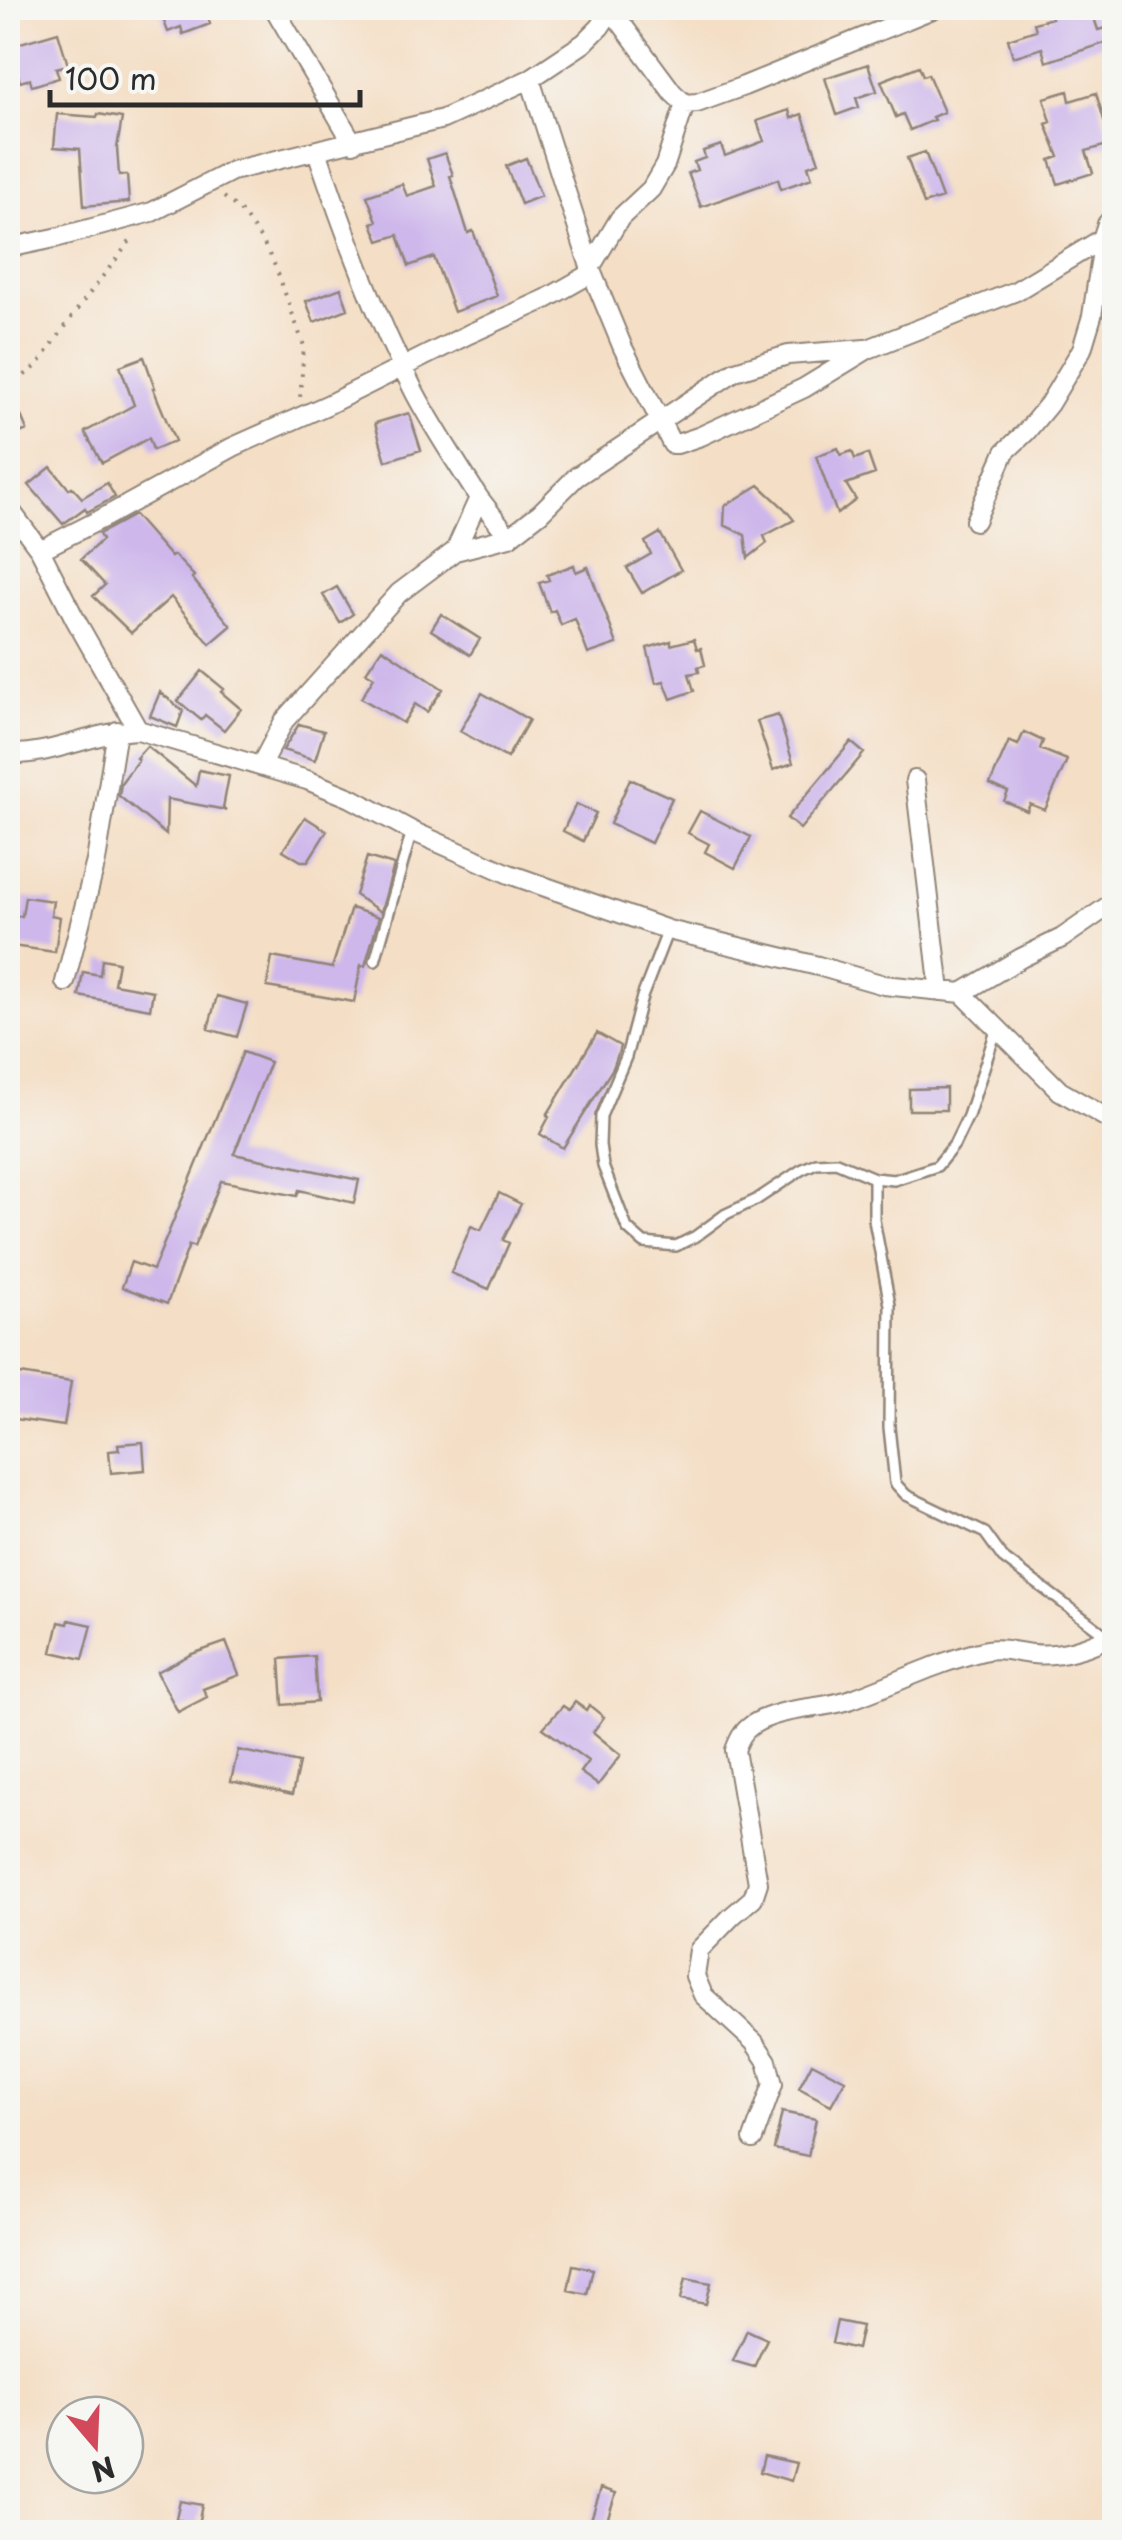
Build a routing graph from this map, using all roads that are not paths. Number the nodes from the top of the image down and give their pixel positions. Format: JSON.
{"nodes":[{"id":1,"x":274,"y":8,"type":"edge"},
{"id":2,"x":610,"y":8,"type":"edge"},
{"id":3,"x":934,"y":8,"type":"edge"},
{"id":4,"x":530,"y":80,"type":"junction"},
{"id":5,"x":685,"y":104,"type":"junction"},
{"id":6,"x":353,"y":142,"type":"junction"},
{"id":7,"x":317,"y":151,"type":"junction"},
{"id":8,"x":1114,"y":216,"type":"edge"},
{"id":9,"x":1102,"y":240,"type":"junction"},
{"id":10,"x":8,"y":248,"type":"edge"},
{"id":11,"x":591,"y":271,"type":"junction"},
{"id":12,"x":868,"y":349,"type":"junction"},
{"id":13,"x":403,"y":367,"type":"junction"},
{"id":14,"x":660,"y":423,"type":"junction"},
{"id":15,"x":478,"y":498,"type":"junction"},
{"id":16,"x":8,"y":507,"type":"edge"},
{"id":17,"x":975,"y":521,"type":"dead end"},
{"id":18,"x":509,"y":537,"type":"junction"},
{"id":19,"x":40,"y":550,"type":"junction"},
{"id":20,"x":456,"y":551,"type":"junction"},
{"id":21,"x":138,"y":730,"type":"junction"},
{"id":22,"x":117,"y":731,"type":"junction"},
{"id":23,"x":8,"y":754,"type":"edge"},
{"id":24,"x":260,"y":765,"type":"junction"},
{"id":25,"x":915,"y":780,"type":"dead end"},
{"id":26,"x":412,"y":830,"type":"junction"},
{"id":27,"x":1114,"y":902,"type":"edge"},
{"id":28,"x":668,"y":930,"type":"junction"},
{"id":29,"x":375,"y":961,"type":"dead end"},
{"id":30,"x":64,"y":982,"type":"dead end"},
{"id":31,"x":940,"y":991,"type":"junction"},
{"id":32,"x":962,"y":993,"type":"junction"},
{"id":33,"x":997,"y":1028,"type":"junction"},
{"id":34,"x":1114,"y":1122,"type":"edge"},
{"id":35,"x":874,"y":1178,"type":"junction"},
{"id":36,"x":1113,"y":1638,"type":"edge"},
{"id":37,"x":752,"y":2139,"type":"dead end"}],
"edges":[{"from":1,"to":6,"type":"street"},
{"from":2,"to":4,"type":"street"},
{"from":2,"to":5,"type":"street"},
{"from":3,"to":5,"type":"street"},
{"from":4,"to":6,"type":"street"},
{"from":4,"to":11,"type":"street"},
{"from":5,"to":11,"type":"street"},
{"from":6,"to":7,"type":"street"},
{"from":7,"to":10,"type":"street"},
{"from":7,"to":13,"type":"street"},
{"from":8,"to":9,"type":"street"},
{"from":9,"to":12,"type":"street"},
{"from":9,"to":17,"type":"street"},
{"from":11,"to":13,"type":"street"},
{"from":11,"to":14,"type":"street"},
{"from":12,"to":14,"type":"street"},
{"from":12,"to":14,"type":"street"},
{"from":13,"to":15,"type":"street"},
{"from":13,"to":19,"type":"street"},
{"from":14,"to":18,"type":"street"},
{"from":15,"to":18,"type":"street"},
{"from":15,"to":20,"type":"street"},
{"from":16,"to":19,"type":"street"},
{"from":18,"to":20,"type":"street"},
{"from":19,"to":21,"type":"street"},
{"from":20,"to":24,"type":"street"},
{"from":21,"to":22,"type":"street"},
{"from":21,"to":24,"type":"street"},
{"from":22,"to":23,"type":"street"},
{"from":22,"to":30,"type":"street"},
{"from":24,"to":26,"type":"street"},
{"from":25,"to":31,"type":"street"},
{"from":26,"to":28,"type":"street"},
{"from":26,"to":29,"type":"lane"},
{"from":27,"to":32,"type":"street"},
{"from":28,"to":31,"type":"street"},
{"from":28,"to":35,"type":"lane"},
{"from":31,"to":32,"type":"street"},
{"from":32,"to":33,"type":"street"},
{"from":33,"to":34,"type":"street"},
{"from":33,"to":35,"type":"lane"},
{"from":35,"to":36,"type":"lane"},
{"from":36,"to":37,"type":"street"}]}
